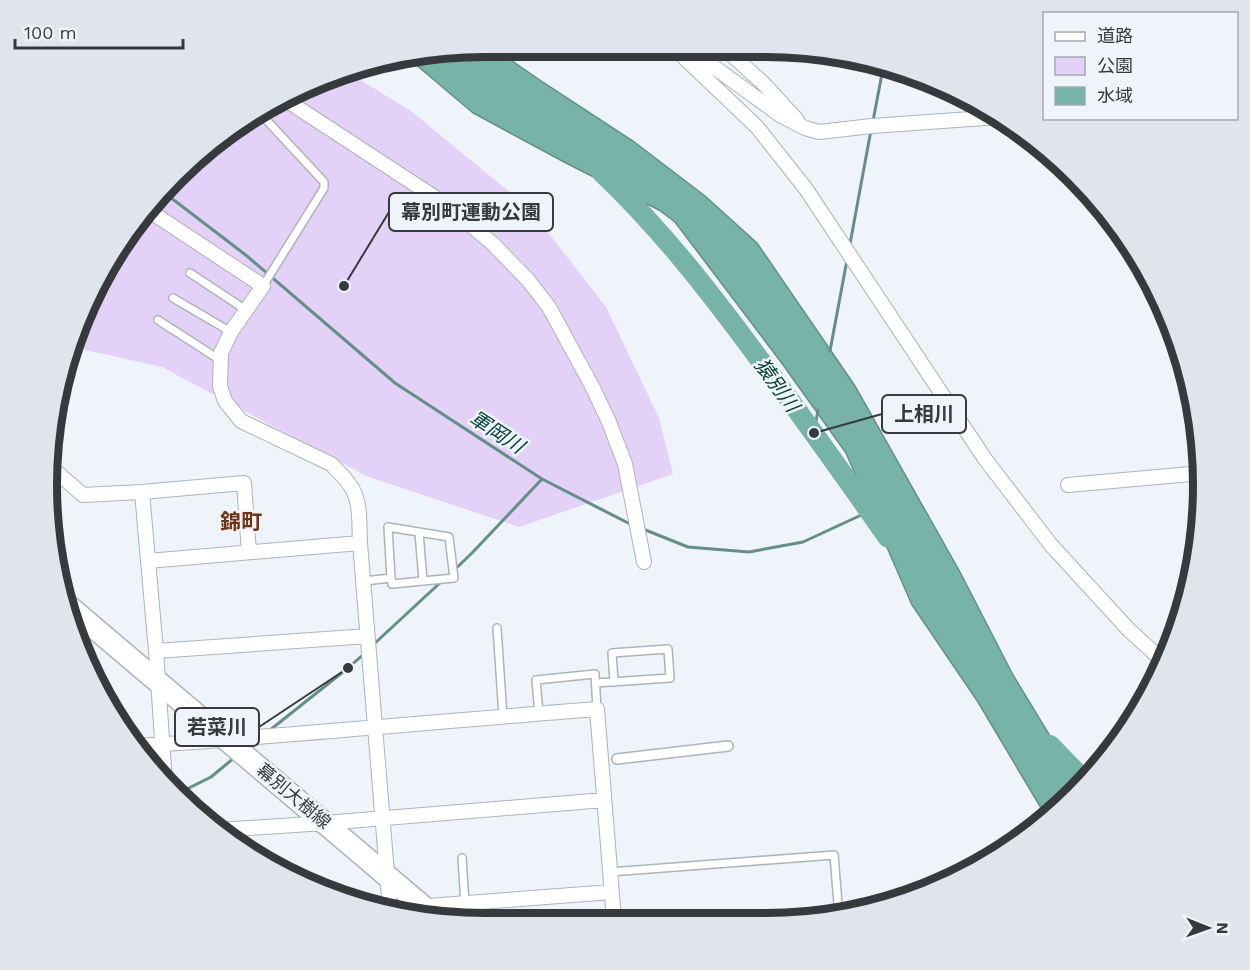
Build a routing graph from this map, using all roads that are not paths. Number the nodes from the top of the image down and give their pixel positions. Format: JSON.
{"nodes":[{"id":1,"x":684,"y":57,"type":"edge"},
{"id":2,"x":700,"y":57,"type":"edge"},
{"id":3,"x":734,"y":57,"type":"edge"},
{"id":4,"x":291,"y":104,"type":"edge"},
{"id":5,"x":265,"y":118,"type":"edge"},
{"id":6,"x":985,"y":118,"type":"edge"},
{"id":7,"x":805,"y":128,"type":"junction"},
{"id":8,"x":154,"y":214,"type":"edge"},
{"id":9,"x":190,"y":273,"type":"dead end"},
{"id":10,"x":262,"y":286,"type":"junction"},
{"id":11,"x":173,"y":298,"type":"dead end"},
{"id":12,"x":246,"y":310,"type":"junction"},
{"id":13,"x":158,"y":320,"type":"dead end"},
{"id":14,"x":231,"y":332,"type":"junction"},
{"id":15,"x":220,"y":360,"type":"junction"},
{"id":16,"x":57,"y":473,"type":"edge"},
{"id":17,"x":1193,"y":474,"type":"edge"},
{"id":18,"x":1068,"y":485,"type":"dead end"},
{"id":19,"x":142,"y":492,"type":"junction"},
{"id":20,"x":419,"y":532,"type":"junction"},
{"id":21,"x":360,"y":543,"type":"junction"},
{"id":22,"x":249,"y":552,"type":"junction"},
{"id":23,"x":148,"y":561,"type":"junction"},
{"id":24,"x":644,"y":562,"type":"dead end"},
{"id":25,"x":391,"y":578,"type":"junction"},
{"id":26,"x":364,"y":581,"type":"junction"},
{"id":27,"x":423,"y":581,"type":"junction"},
{"id":28,"x":77,"y":613,"type":"edge"},
{"id":29,"x":497,"y":628,"type":"dead end"},
{"id":30,"x":368,"y":636,"type":"junction"},
{"id":31,"x":156,"y":651,"type":"junction"},
{"id":32,"x":1157,"y":656,"type":"edge"},
{"id":33,"x":158,"y":681,"type":"junction"},
{"id":34,"x":614,"y":682,"type":"junction"},
{"id":35,"x":596,"y":683,"type":"junction"},
{"id":36,"x":597,"y":709,"type":"junction"},
{"id":37,"x":538,"y":714,"type":"junction"},
{"id":38,"x":503,"y":716,"type":"junction"},
{"id":39,"x":375,"y":726,"type":"junction"},
{"id":40,"x":228,"y":740,"type":"junction"},
{"id":41,"x":163,"y":744,"type":"junction"},
{"id":42,"x":145,"y":745,"type":"edge"},
{"id":43,"x":728,"y":746,"type":"dead end"},
{"id":44,"x":617,"y":759,"type":"dead end"},
{"id":45,"x":164,"y":768,"type":"edge"},
{"id":46,"x":604,"y":800,"type":"junction"},
{"id":47,"x":383,"y":818,"type":"junction"},
{"id":48,"x":325,"y":823,"type":"junction"},
{"id":49,"x":230,"y":829,"type":"edge"},
{"id":50,"x":462,"y":858,"type":"dead end"},
{"id":51,"x":610,"y":872,"type":"junction"},
{"id":52,"x":388,"y":877,"type":"junction"},
{"id":53,"x":611,"y":892,"type":"junction"},
{"id":54,"x":390,"y":902,"type":"edge"},
{"id":55,"x":465,"y":903,"type":"junction"},
{"id":56,"x":838,"y":906,"type":"edge"},
{"id":57,"x":426,"y":908,"type":"edge"},
{"id":58,"x":440,"y":910,"type":"edge"},
{"id":59,"x":613,"y":913,"type":"edge"}],
"edges":[{"from":1,"to":32,"type":"street"},
{"from":2,"to":7,"type":"street"},
{"from":3,"to":7,"type":"street"},
{"from":4,"to":24,"type":"street"},
{"from":5,"to":10,"type":"lane"},
{"from":6,"to":7,"type":"street"},
{"from":8,"to":10,"type":"street"},
{"from":9,"to":12,"type":"lane"},
{"from":10,"to":12,"type":"street"},
{"from":11,"to":14,"type":"lane"},
{"from":12,"to":14,"type":"street"},
{"from":13,"to":15,"type":"lane"},
{"from":14,"to":15,"type":"street"},
{"from":15,"to":21,"type":"street"},
{"from":16,"to":19,"type":"street"},
{"from":17,"to":18,"type":"street"},
{"from":19,"to":22,"type":"street"},
{"from":19,"to":23,"type":"street"},
{"from":20,"to":25,"type":"lane"},
{"from":20,"to":27,"type":"lane"},
{"from":20,"to":27,"type":"lane"},
{"from":21,"to":22,"type":"street"},
{"from":21,"to":26,"type":"street"},
{"from":22,"to":23,"type":"street"},
{"from":23,"to":31,"type":"street"},
{"from":25,"to":26,"type":"lane"},
{"from":25,"to":27,"type":"lane"},
{"from":26,"to":30,"type":"street"},
{"from":28,"to":33,"type":"main road","name":"幕別大樹線"},
{"from":29,"to":38,"type":"lane"},
{"from":30,"to":31,"type":"street"},
{"from":30,"to":39,"type":"street"},
{"from":31,"to":33,"type":"street"},
{"from":33,"to":40,"type":"main road","name":"幕別大樹線"},
{"from":33,"to":41,"type":"street"},
{"from":34,"to":34,"type":"lane"},
{"from":34,"to":35,"type":"lane"},
{"from":35,"to":36,"type":"lane"},
{"from":35,"to":37,"type":"lane"},
{"from":36,"to":37,"type":"street"},
{"from":36,"to":46,"type":"street"},
{"from":37,"to":38,"type":"street"},
{"from":38,"to":39,"type":"street"},
{"from":39,"to":40,"type":"street"},
{"from":39,"to":47,"type":"street"},
{"from":40,"to":41,"type":"street"},
{"from":40,"to":48,"type":"main road","name":"幕別大樹線"},
{"from":41,"to":42,"type":"street"},
{"from":41,"to":45,"type":"street"},
{"from":43,"to":44,"type":"street"},
{"from":46,"to":47,"type":"street"},
{"from":46,"to":51,"type":"street"},
{"from":47,"to":48,"type":"street"},
{"from":47,"to":52,"type":"street"},
{"from":48,"to":49,"type":"street"},
{"from":48,"to":52,"type":"main road","name":"幕別大樹線"},
{"from":50,"to":55,"type":"lane"},
{"from":51,"to":53,"type":"street"},
{"from":51,"to":56,"type":"lane"},
{"from":52,"to":54,"type":"street"},
{"from":52,"to":57,"type":"main road","name":"幕別大樹線"},
{"from":53,"to":55,"type":"street"},
{"from":53,"to":59,"type":"street"},
{"from":55,"to":58,"type":"street"}]}
